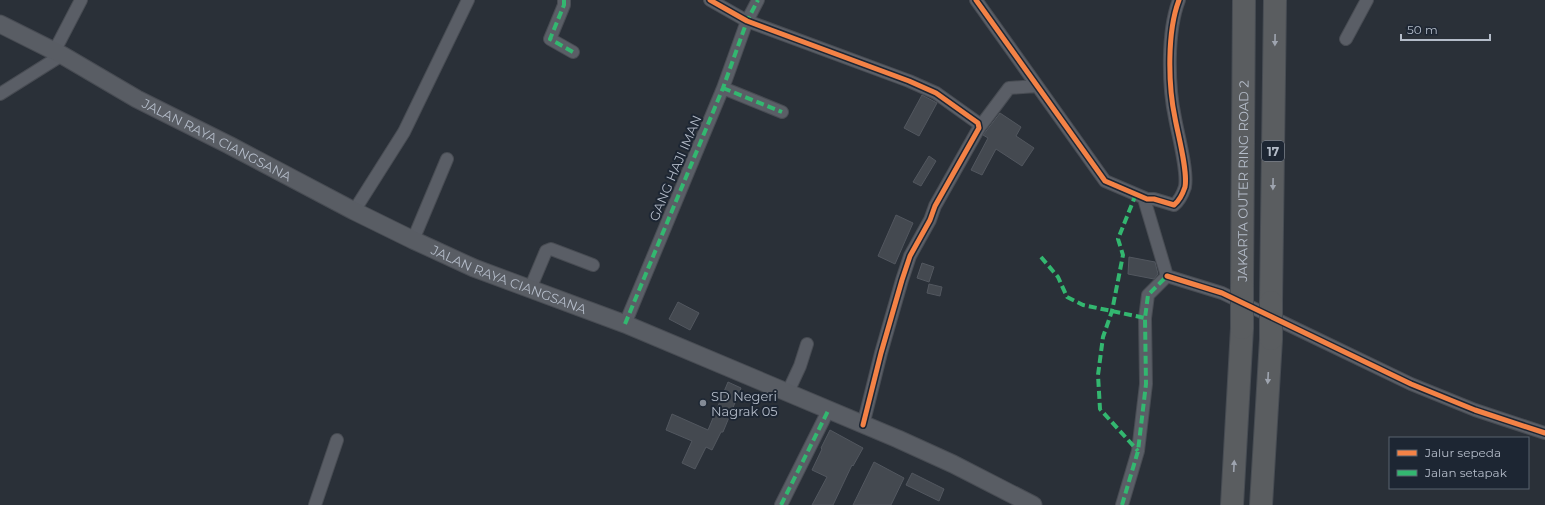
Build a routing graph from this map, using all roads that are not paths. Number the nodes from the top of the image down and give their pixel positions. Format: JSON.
{"nodes":[{"id":1,"x":81,"y":0,"type":"edge"},
{"id":2,"x":468,"y":0,"type":"edge"},
{"id":3,"x":564,"y":0,"type":"edge"},
{"id":4,"x":710,"y":0,"type":"edge"},
{"id":5,"x":758,"y":0,"type":"edge"},
{"id":6,"x":976,"y":0,"type":"edge"},
{"id":7,"x":1179,"y":0,"type":"edge"},
{"id":8,"x":1244,"y":0,"type":"edge"},
{"id":9,"x":1275,"y":0,"type":"edge"},
{"id":10,"x":1367,"y":0,"type":"edge"},
{"id":11,"x":747,"y":22,"type":"junction"},
{"id":12,"x":0,"y":24,"type":"edge"},
{"id":13,"x":1346,"y":39,"type":"dead end"},
{"id":14,"x":573,"y":52,"type":"dead end"},
{"id":15,"x":58,"y":53,"type":"junction"},
{"id":16,"x":1037,"y":86,"type":"junction"},
{"id":17,"x":723,"y":88,"type":"junction"},
{"id":18,"x":0,"y":94,"type":"edge"},
{"id":19,"x":782,"y":112,"type":"dead end"},
{"id":20,"x":979,"y":128,"type":"junction"},
{"id":21,"x":447,"y":159,"type":"dead end"},
{"id":22,"x":1147,"y":199,"type":"junction"},
{"id":23,"x":354,"y":211,"type":"junction"},
{"id":24,"x":413,"y":240,"type":"junction"},
{"id":25,"x":593,"y":265,"type":"dead end"},
{"id":26,"x":1167,"y":276,"type":"junction"},
{"id":27,"x":530,"y":289,"type":"junction"},
{"id":28,"x":625,"y":324,"type":"junction"},
{"id":29,"x":807,"y":344,"type":"dead end"},
{"id":30,"x":787,"y":394,"type":"junction"},
{"id":31,"x":828,"y":411,"type":"junction"},
{"id":32,"x":863,"y":425,"type":"junction"},
{"id":33,"x":1545,"y":433,"type":"edge"},
{"id":34,"x":337,"y":440,"type":"dead end"},
{"id":35,"x":315,"y":505,"type":"edge"},
{"id":36,"x":781,"y":505,"type":"edge"},
{"id":37,"x":1033,"y":505,"type":"edge"},
{"id":38,"x":1122,"y":505,"type":"edge"},
{"id":39,"x":1232,"y":505,"type":"edge"},
{"id":40,"x":1261,"y":505,"type":"edge"}],
"edges":[{"from":1,"to":15,"type":"street"},
{"from":2,"to":23,"type":"street"},
{"from":3,"to":14,"type":"street"},
{"from":4,"to":11,"type":"street"},
{"from":5,"to":11,"type":"street","name":"GANG HAJI IMAN"},
{"from":6,"to":16,"type":"street"},
{"from":7,"to":22,"type":"street"},
{"from":39,"to":8,"type":"highway","name":"JAKARTA OUTER RING ROAD 2","number":"17","one_way":true,"bridge":true},
{"from":9,"to":40,"type":"highway","number":"17","one_way":true,"bridge":true},
{"from":10,"to":13,"type":"street"},
{"from":11,"to":17,"type":"street","name":"GANG HAJI IMAN"},
{"from":11,"to":20,"type":"street"},
{"from":12,"to":15,"type":"main road","name":"JALAN RAYA CIANGSANA"},
{"from":15,"to":18,"type":"street"},
{"from":15,"to":23,"type":"main road","name":"JALAN RAYA CIANGSANA"},
{"from":16,"to":20,"type":"street"},
{"from":16,"to":22,"type":"street"},
{"from":17,"to":19,"type":"street"},
{"from":17,"to":28,"type":"street","name":"GANG HAJI IMAN"},
{"from":20,"to":32,"type":"street"},
{"from":21,"to":24,"type":"street"},
{"from":22,"to":26,"type":"street"},
{"from":23,"to":24,"type":"main road","name":"JALAN RAYA CIANGSANA"},
{"from":24,"to":27,"type":"main road","name":"JALAN RAYA CIANGSANA"},
{"from":25,"to":27,"type":"street"},
{"from":26,"to":33,"type":"street"},
{"from":26,"to":38,"type":"street"},
{"from":27,"to":28,"type":"main road","name":"JALAN RAYA CIANGSANA"},
{"from":28,"to":30,"type":"main road","name":"JALAN RAYA CIANGSANA"},
{"from":29,"to":30,"type":"street"},
{"from":30,"to":31,"type":"main road","name":"JALAN RAYA CIANGSANA"},
{"from":31,"to":32,"type":"main road","name":"JALAN RAYA CIANGSANA"},
{"from":31,"to":36,"type":"street"},
{"from":32,"to":37,"type":"main road","name":"JALAN RAYA CIANGSANA"},
{"from":34,"to":35,"type":"street"}]}
